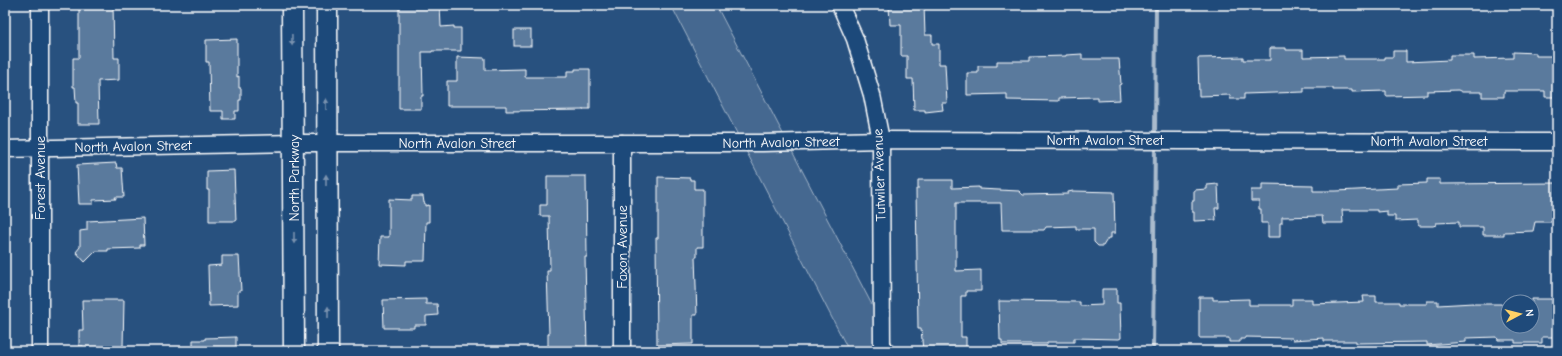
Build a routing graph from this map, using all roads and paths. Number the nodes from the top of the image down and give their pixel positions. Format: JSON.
{"nodes":[{"id":1,"x":40,"y":5,"type":"edge"},
{"id":2,"x":292,"y":5,"type":"edge"},
{"id":3,"x":327,"y":5,"type":"edge"},
{"id":4,"x":840,"y":5,"type":"edge"},
{"id":5,"x":881,"y":140,"type":"junction"},
{"id":6,"x":1557,"y":142,"type":"edge"},
{"id":7,"x":294,"y":143,"type":"junction"},
{"id":8,"x":326,"y":143,"type":"junction"},
{"id":9,"x":622,"y":144,"type":"junction"},
{"id":10,"x":5,"y":149,"type":"edge"},
{"id":11,"x":41,"y":149,"type":"junction"},
{"id":12,"x":40,"y":351,"type":"edge"},
{"id":13,"x":294,"y":351,"type":"edge"},
{"id":14,"x":328,"y":351,"type":"edge"},
{"id":15,"x":622,"y":351,"type":"edge"},
{"id":16,"x":882,"y":351,"type":"edge"}],
"edges":[{"from":1,"to":11,"type":"street","name":"Forest Avenue"},
{"from":2,"to":7,"type":"main road","name":"North Parkway","one_way":true},
{"from":8,"to":3,"type":"main road","one_way":true},
{"from":4,"to":5,"type":"street","name":"Tutwiler Avenue"},
{"from":5,"to":6,"type":"street","name":"North Avalon Street"},
{"from":5,"to":9,"type":"street","name":"North Avalon Street"},
{"from":5,"to":16,"type":"street","name":"Tutwiler Avenue"},
{"from":7,"to":8,"type":"street","name":"North Avalon Street"},
{"from":7,"to":11,"type":"street","name":"North Avalon Street"},
{"from":7,"to":13,"type":"main road","name":"North Parkway","one_way":true},
{"from":8,"to":9,"type":"street","name":"North Avalon Street"},
{"from":14,"to":8,"type":"main road","one_way":true},
{"from":9,"to":15,"type":"street","name":"Faxon Avenue"},
{"from":10,"to":11,"type":"street","name":"North Avalon Street"},
{"from":11,"to":12,"type":"street","name":"Forest Avenue"}]}
